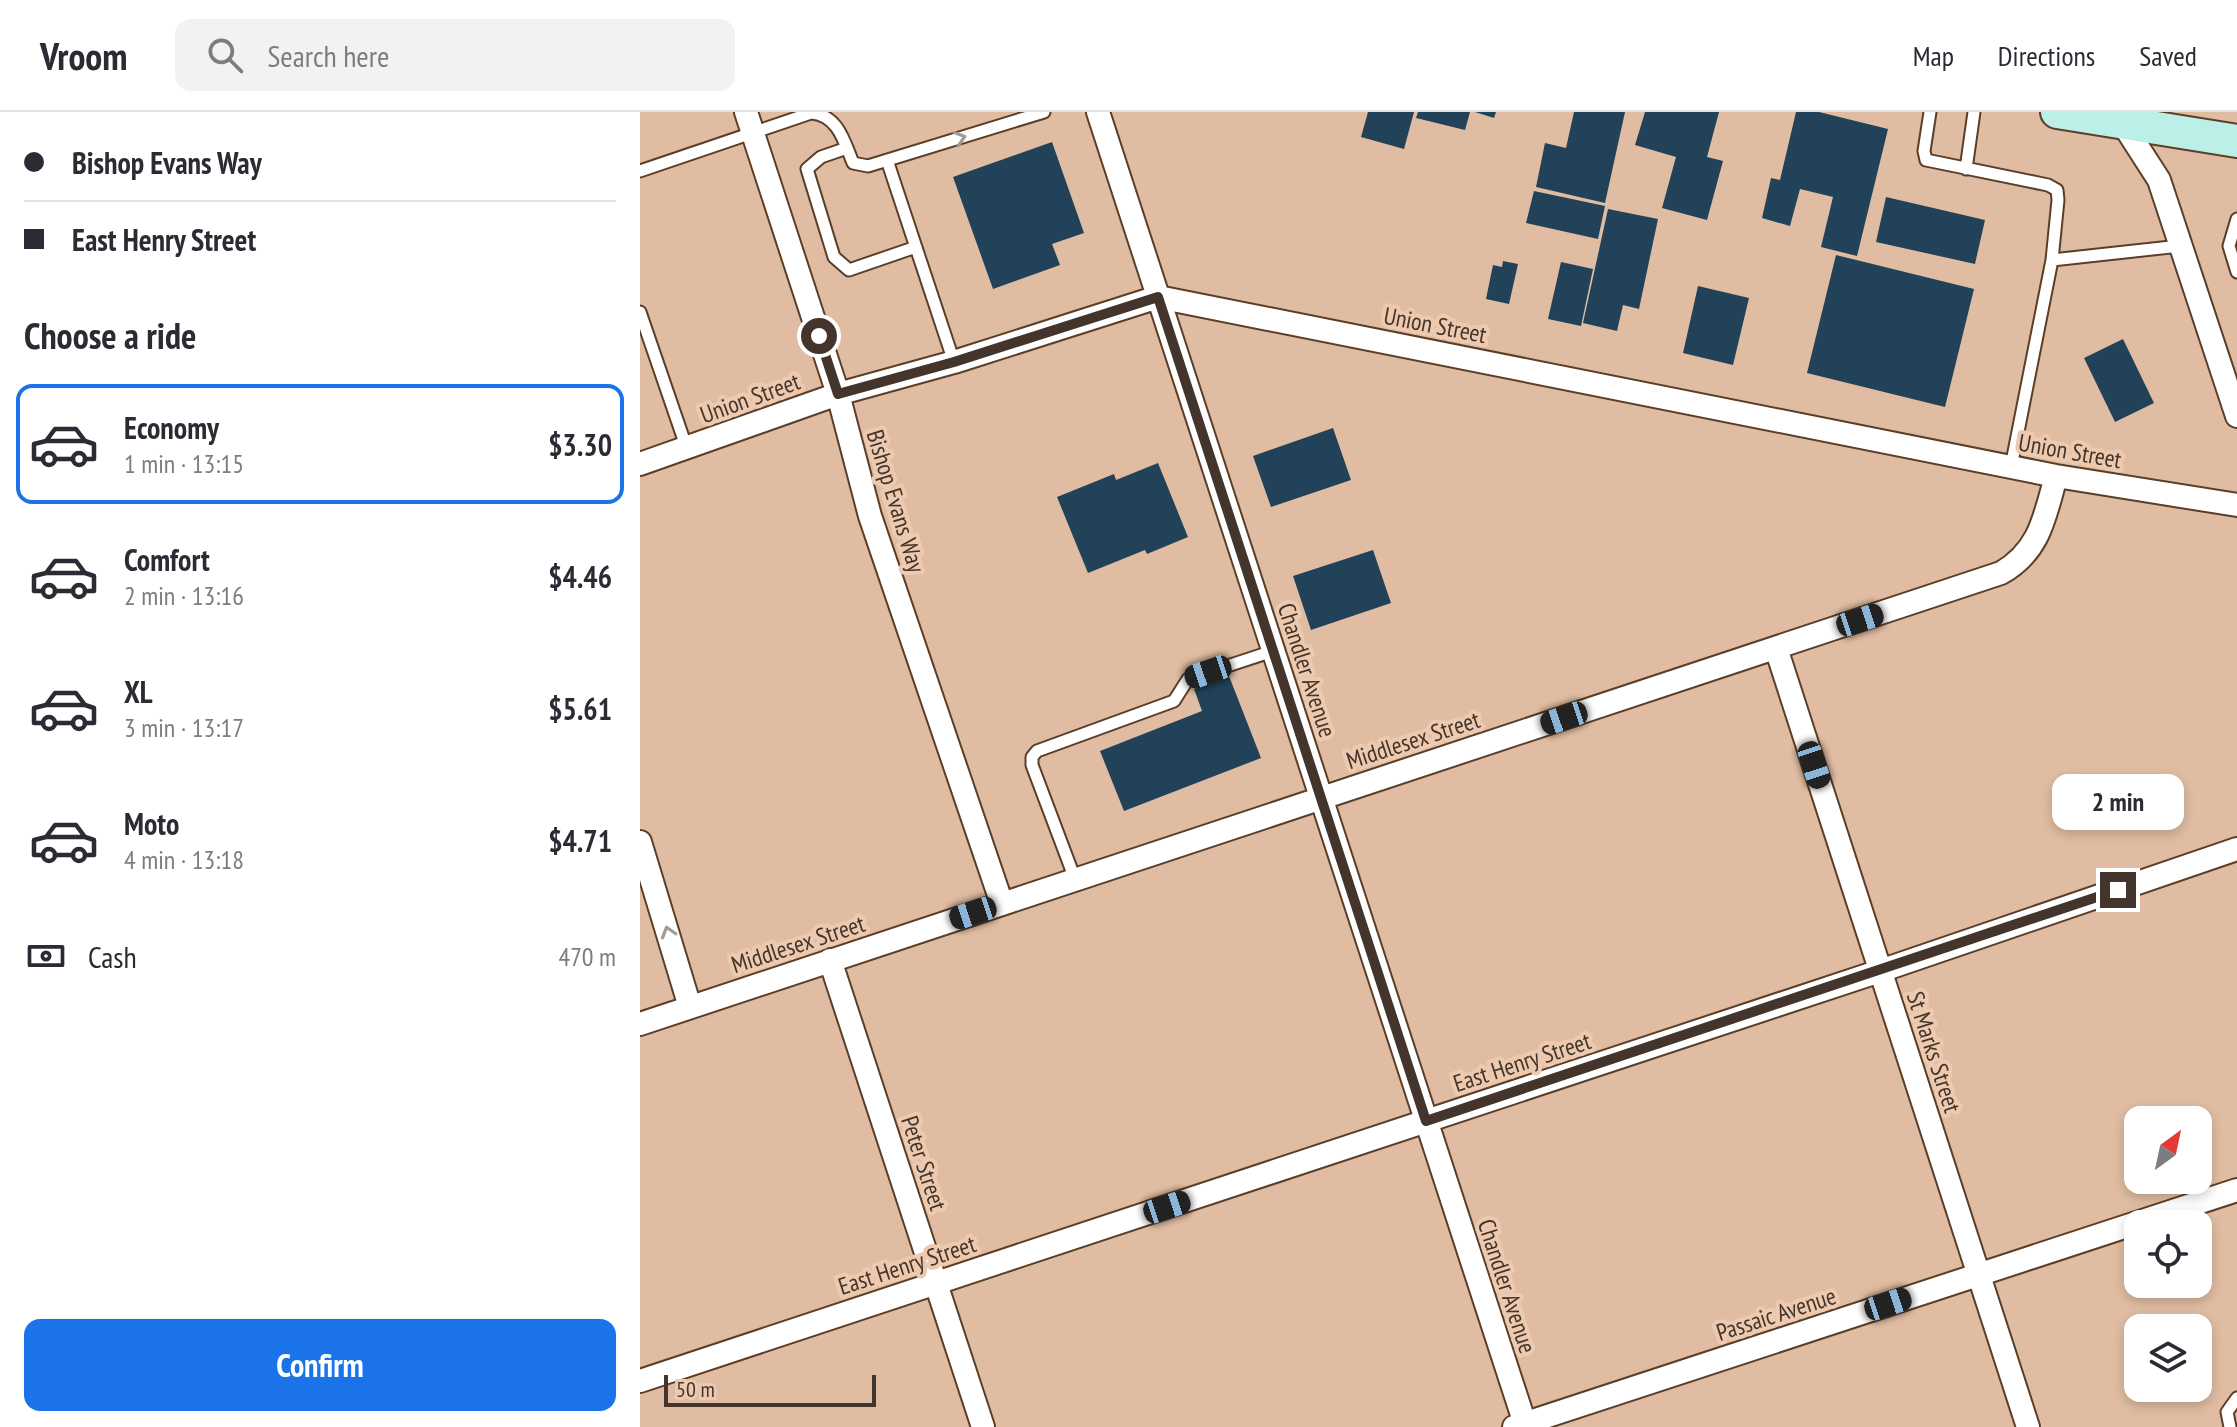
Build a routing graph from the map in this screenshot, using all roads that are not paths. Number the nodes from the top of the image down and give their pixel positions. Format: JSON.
{"nodes":[{"id":1,"x":1098,"y":112,"type":"edge"},
{"id":2,"x":1930,"y":112,"type":"edge"},
{"id":3,"x":1974,"y":112,"type":"edge"},
{"id":4,"x":2057,"y":112,"type":"edge"},
{"id":5,"x":823,"y":113,"type":"edge"},
{"id":6,"x":1037,"y":113,"type":"edge"},
{"id":7,"x":2123,"y":118,"type":"edge"},
{"id":8,"x":750,"y":122,"type":"edge"},
{"id":9,"x":2237,"y":141,"type":"edge"},
{"id":10,"x":847,"y":148,"type":"junction"},
{"id":11,"x":887,"y":160,"type":"junction"},
{"id":12,"x":1966,"y":169,"type":"junction"},
{"id":13,"x":640,"y":171,"type":"edge"},
{"id":14,"x":2237,"y":219,"type":"edge"},
{"id":15,"x":2180,"y":246,"type":"junction"},
{"id":16,"x":916,"y":247,"type":"junction"},
{"id":17,"x":2052,"y":260,"type":"junction"},
{"id":18,"x":2237,"y":272,"type":"edge"},
{"id":19,"x":1158,"y":297,"type":"junction"},
{"id":20,"x":640,"y":312,"type":"edge"},
{"id":21,"x":954,"y":362,"type":"junction"},
{"id":22,"x":838,"y":394,"type":"junction"},
{"id":23,"x":2237,"y":416,"type":"edge"},
{"id":24,"x":687,"y":449,"type":"junction"},
{"id":25,"x":640,"y":464,"type":"edge"},
{"id":26,"x":2011,"y":467,"type":"junction"},
{"id":27,"x":2056,"y":476,"type":"junction"},
{"id":28,"x":2237,"y":505,"type":"edge"},
{"id":29,"x":1776,"y":648,"type":"junction"},
{"id":30,"x":1273,"y":651,"type":"junction"},
{"id":31,"x":1321,"y":798,"type":"junction"},
{"id":32,"x":640,"y":842,"type":"edge"},
{"id":33,"x":2237,"y":849,"type":"edge"},
{"id":34,"x":1075,"y":879,"type":"junction"},
{"id":35,"x":1002,"y":904,"type":"junction"},
{"id":36,"x":830,"y":960,"type":"junction"},
{"id":37,"x":1880,"y":971,"type":"junction"},
{"id":38,"x":690,"y":1007,"type":"junction"},
{"id":39,"x":640,"y":1024,"type":"edge"},
{"id":40,"x":1426,"y":1121,"type":"junction"},
{"id":41,"x":2237,"y":1190,"type":"edge"},
{"id":42,"x":1979,"y":1275,"type":"junction"},
{"id":43,"x":936,"y":1283,"type":"junction"},
{"id":44,"x":640,"y":1381,"type":"edge"},
{"id":45,"x":2237,"y":1398,"type":"edge"},
{"id":46,"x":1521,"y":1426,"type":"edge"},
{"id":47,"x":983,"y":1427,"type":"edge"},
{"id":48,"x":2028,"y":1427,"type":"edge"},
{"id":49,"x":2230,"y":1427,"type":"edge"}],
"edges":[{"from":1,"to":19,"type":"street","name":"Chandler Avenue"},
{"from":2,"to":12,"type":"lane"},
{"from":3,"to":12,"type":"lane"},
{"from":4,"to":7,"type":"main road"},
{"from":5,"to":8,"type":"lane"},
{"from":5,"to":10,"type":"lane"},
{"from":11,"to":6,"type":"lane","one_way":true},
{"from":7,"to":9,"type":"main road"},
{"from":7,"to":15,"type":"street"},
{"from":8,"to":13,"type":"lane"},
{"from":8,"to":22,"type":"street","name":"Bishop Evans Way"},
{"from":10,"to":11,"type":"lane"},
{"from":10,"to":16,"type":"lane"},
{"from":11,"to":16,"type":"lane"},
{"from":12,"to":17,"type":"lane"},
{"from":14,"to":18,"type":"lane"},
{"from":15,"to":17,"type":"lane"},
{"from":15,"to":23,"type":"street"},
{"from":16,"to":21,"type":"lane"},
{"from":17,"to":26,"type":"lane"},
{"from":19,"to":21,"type":"street","name":"Union Street"},
{"from":19,"to":26,"type":"street","name":"Union Street"},
{"from":19,"to":30,"type":"street","name":"Chandler Avenue"},
{"from":20,"to":24,"type":"lane"},
{"from":21,"to":22,"type":"street","name":"Union Street"},
{"from":22,"to":24,"type":"street","name":"Union Street"},
{"from":22,"to":35,"type":"street","name":"Bishop Evans Way"},
{"from":24,"to":25,"type":"street","name":"Union Street"},
{"from":26,"to":27,"type":"street","name":"Union Street"},
{"from":27,"to":28,"type":"street","name":"Union Street"},
{"from":27,"to":29,"type":"street","name":"Middlesex Street"},
{"from":29,"to":31,"type":"street","name":"Middlesex Street"},
{"from":29,"to":37,"type":"street","name":"St Marks Street"},
{"from":30,"to":31,"type":"street","name":"Chandler Avenue"},
{"from":30,"to":34,"type":"lane"},
{"from":31,"to":34,"type":"street","name":"Middlesex Street"},
{"from":31,"to":40,"type":"street","name":"Chandler Avenue"},
{"from":38,"to":32,"type":"street","one_way":true},
{"from":33,"to":37,"type":"street","name":"East Henry Street"},
{"from":34,"to":35,"type":"street","name":"Middlesex Street"},
{"from":35,"to":36,"type":"street","name":"Middlesex Street"},
{"from":36,"to":38,"type":"street","name":"Middlesex Street"},
{"from":36,"to":43,"type":"street","name":"Peter Street"},
{"from":37,"to":40,"type":"street","name":"East Henry Street"},
{"from":37,"to":42,"type":"street","name":"St Marks Street"},
{"from":38,"to":39,"type":"street","name":"Middlesex Street"},
{"from":40,"to":43,"type":"street","name":"East Henry Street"},
{"from":40,"to":46,"type":"street","name":"Chandler Avenue"},
{"from":41,"to":42,"type":"street","name":"Passaic Avenue"},
{"from":42,"to":46,"type":"street","name":"Passaic Avenue"},
{"from":42,"to":48,"type":"street","name":"St Marks Street"},
{"from":43,"to":44,"type":"street","name":"East Henry Street"},
{"from":43,"to":47,"type":"street","name":"Peter Street"},
{"from":45,"to":49,"type":"lane"}]}
